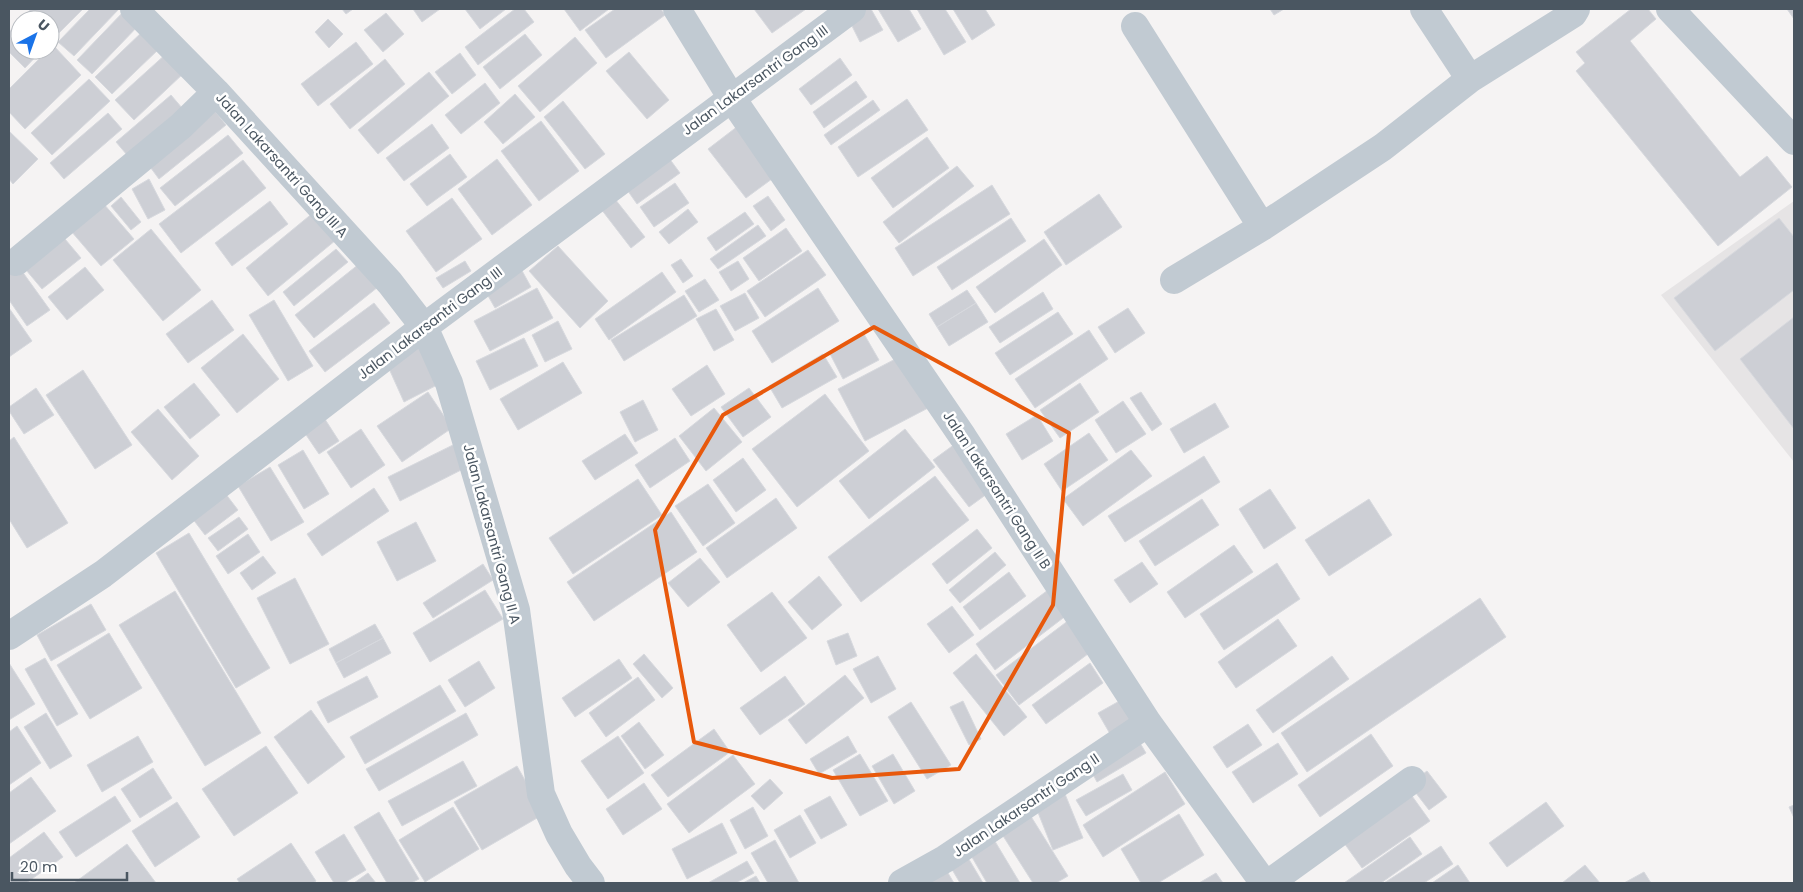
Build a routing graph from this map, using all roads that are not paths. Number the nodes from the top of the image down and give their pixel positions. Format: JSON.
{"nodes":[{"id":1,"x":134,"y":9,"type":"edge"},
{"id":2,"x":677,"y":9,"type":"edge"},
{"id":3,"x":852,"y":9,"type":"edge"},
{"id":4,"x":1424,"y":9,"type":"edge"},
{"id":5,"x":1576,"y":9,"type":"edge"},
{"id":6,"x":1670,"y":9,"type":"edge"},
{"id":7,"x":1135,"y":26,"type":"dead end"},
{"id":8,"x":1470,"y":79,"type":"junction"},
{"id":9,"x":216,"y":92,"type":"junction"},
{"id":10,"x":731,"y":96,"type":"junction"},
{"id":11,"x":1794,"y":141,"type":"edge"},
{"id":12,"x":1262,"y":227,"type":"junction"},
{"id":13,"x":16,"y":262,"type":"dead end"},
{"id":14,"x":1174,"y":280,"type":"dead end"},
{"id":15,"x":424,"y":327,"type":"junction"},
{"id":16,"x":9,"y":636,"type":"edge"},
{"id":17,"x":1148,"y":723,"type":"junction"},
{"id":18,"x":1412,"y":780,"type":"dead end"},
{"id":19,"x":591,"y":883,"type":"edge"},
{"id":20,"x":902,"y":883,"type":"edge"},
{"id":21,"x":1264,"y":883,"type":"edge"},
{"id":22,"x":1269,"y":883,"type":"edge"}],
"edges":[{"from":1,"to":9,"type":"street","name":"Jalan Lakarsantri Gang III A"},
{"from":2,"to":10,"type":"street","name":"Jalan Lakarsantri Gang II B"},
{"from":3,"to":10,"type":"street","name":"Jalan Lakarsantri Gang III"},
{"from":4,"to":8,"type":"street"},
{"from":5,"to":8,"type":"street"},
{"from":6,"to":11,"type":"street"},
{"from":7,"to":12,"type":"street"},
{"from":8,"to":12,"type":"street"},
{"from":9,"to":13,"type":"street"},
{"from":9,"to":15,"type":"street","name":"Jalan Lakarsantri Gang III A"},
{"from":10,"to":15,"type":"street","name":"Jalan Lakarsantri Gang III"},
{"from":10,"to":17,"type":"street","name":"Jalan Lakarsantri Gang II B"},
{"from":12,"to":14,"type":"street"},
{"from":15,"to":16,"type":"street","name":"Jalan Lakarsantri Gang III"},
{"from":15,"to":19,"type":"street","name":"Jalan Lakarsantri Gang II A"},
{"from":17,"to":20,"type":"street","name":"Jalan Lakarsantri Gang II"},
{"from":17,"to":21,"type":"street","name":"Jalan Lakarsantri Gang II B"},
{"from":18,"to":22,"type":"street"}]}
